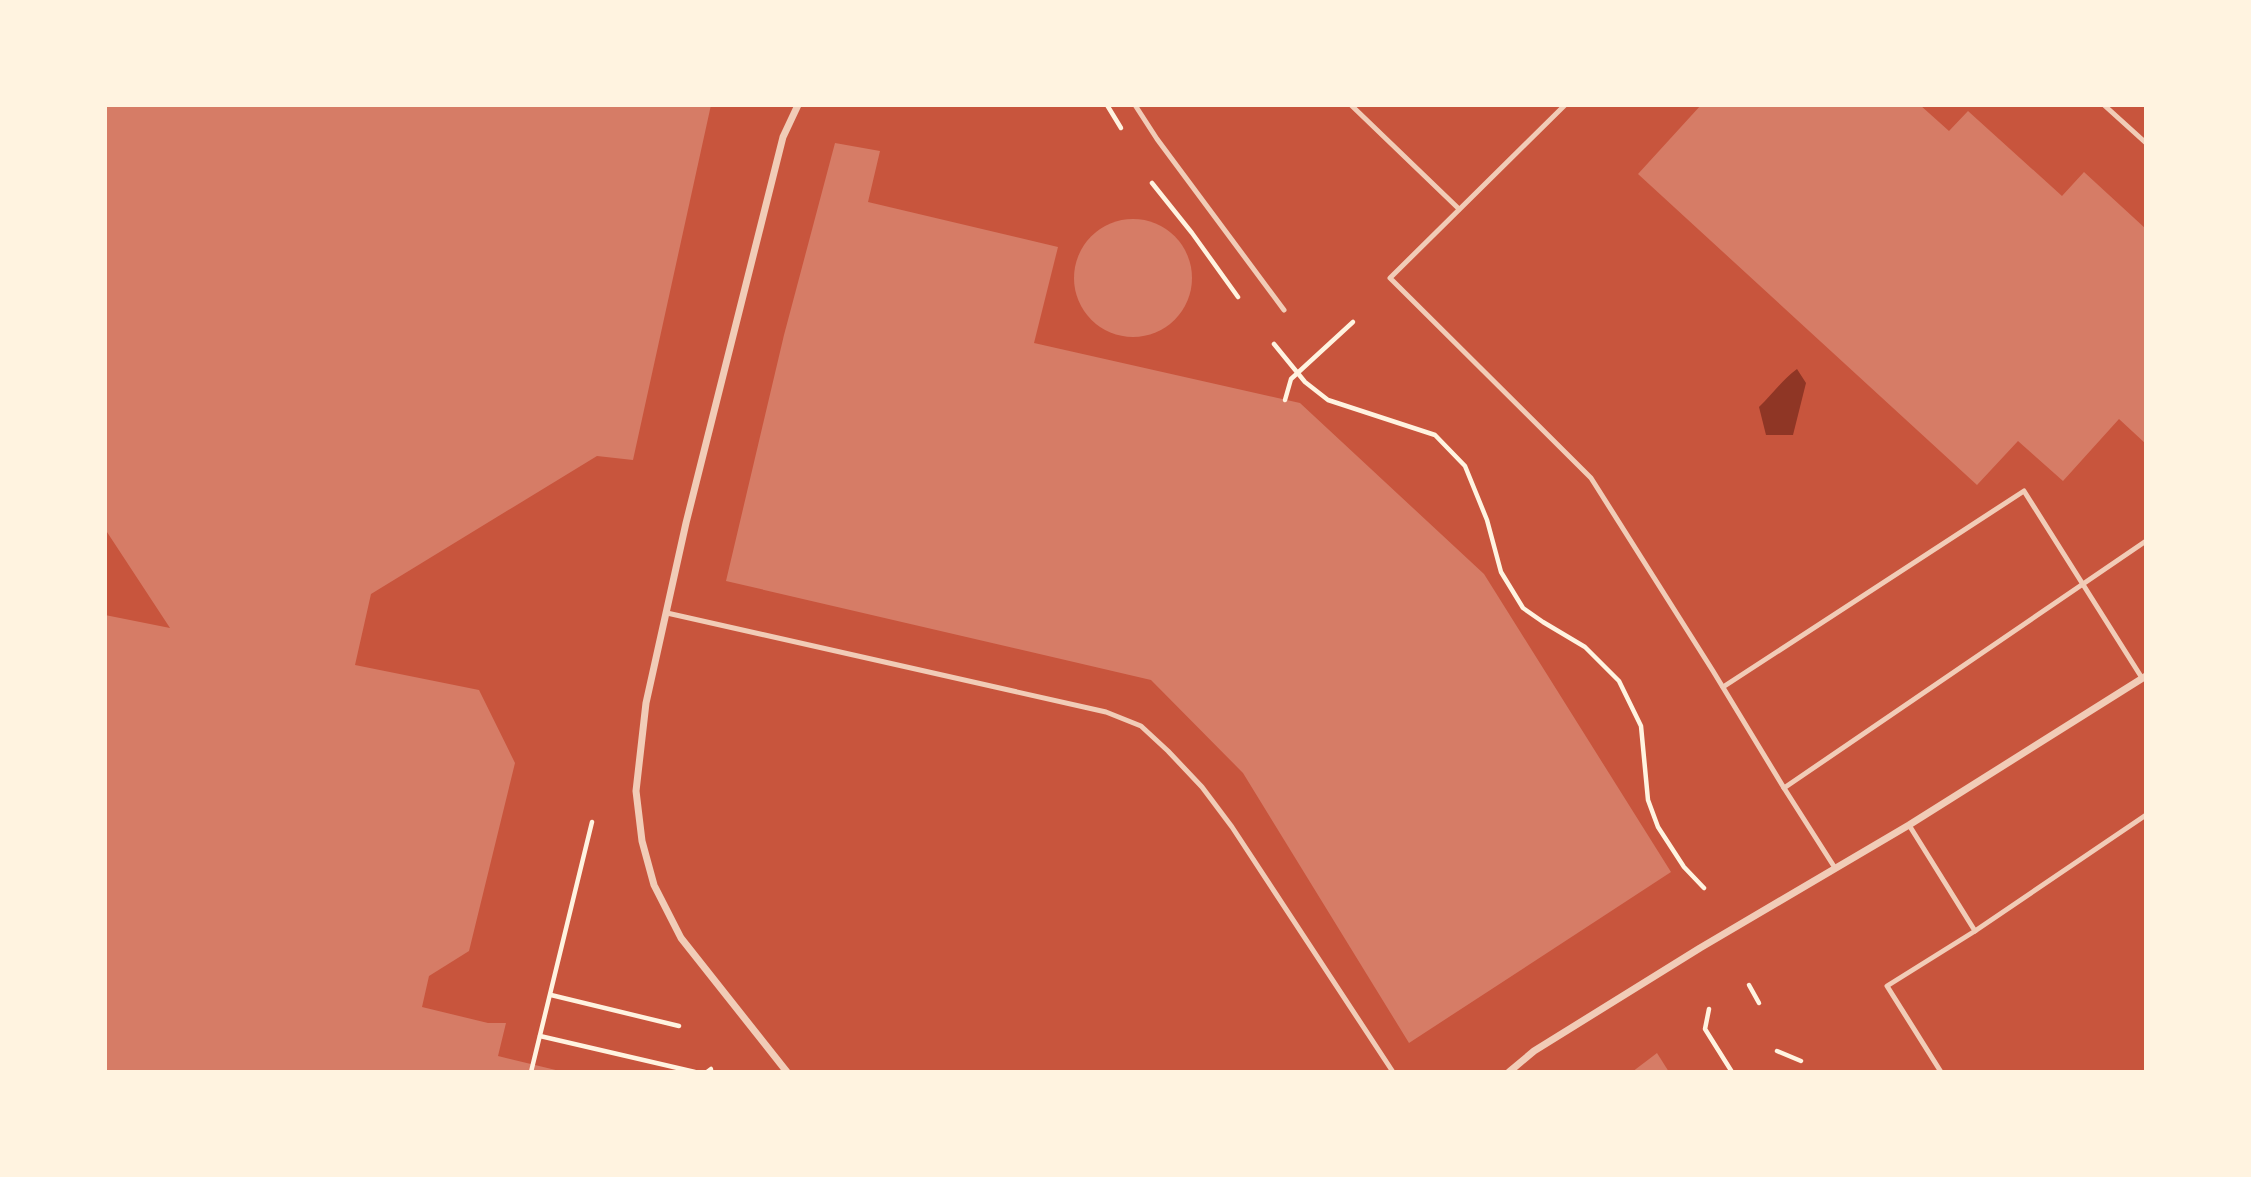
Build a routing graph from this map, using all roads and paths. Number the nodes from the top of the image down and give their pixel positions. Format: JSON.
{"nodes":[{"id":1,"x":798,"y":105,"type":"edge"},
{"id":2,"x":1107,"y":105,"type":"edge"},
{"id":3,"x":1135,"y":105,"type":"edge"},
{"id":4,"x":1351,"y":105,"type":"edge"},
{"id":5,"x":1565,"y":105,"type":"edge"},
{"id":6,"x":2104,"y":105,"type":"edge"},
{"id":7,"x":1121,"y":128,"type":"dead end"},
{"id":8,"x":2146,"y":144,"type":"edge"},
{"id":9,"x":1153,"y":183,"type":"dead end"},
{"id":10,"x":1459,"y":209,"type":"junction"},
{"id":11,"x":1238,"y":298,"type":"dead end"},
{"id":12,"x":1284,"y":310,"type":"dead end"},
{"id":13,"x":1353,"y":322,"type":"dead end"},
{"id":14,"x":1274,"y":344,"type":"dead end"},
{"id":15,"x":1297,"y":373,"type":"junction"},
{"id":16,"x":1285,"y":400,"type":"dead end"},
{"id":17,"x":2146,"y":541,"type":"edge"},
{"id":18,"x":2082,"y":584,"type":"junction"},
{"id":19,"x":667,"y":613,"type":"junction"},
{"id":20,"x":2144,"y":677,"type":"edge"},
{"id":21,"x":1723,"y":687,"type":"junction"},
{"id":22,"x":1784,"y":788,"type":"junction"},
{"id":23,"x":2146,"y":815,"type":"edge"},
{"id":24,"x":592,"y":822,"type":"dead end"},
{"id":25,"x":1909,"y":825,"type":"junction"},
{"id":26,"x":1835,"y":868,"type":"junction"},
{"id":27,"x":1704,"y":888,"type":"dead end"},
{"id":28,"x":1975,"y":931,"type":"junction"},
{"id":29,"x":1749,"y":985,"type":"dead end"},
{"id":30,"x":551,"y":995,"type":"junction"},
{"id":31,"x":1759,"y":1003,"type":"dead end"},
{"id":32,"x":1709,"y":1009,"type":"dead end"},
{"id":33,"x":679,"y":1026,"type":"dead end"},
{"id":34,"x":541,"y":1036,"type":"junction"},
{"id":35,"x":1777,"y":1051,"type":"dead end"},
{"id":36,"x":1801,"y":1061,"type":"dead end"},
{"id":37,"x":531,"y":1072,"type":"edge"},
{"id":38,"x":695,"y":1072,"type":"edge"},
{"id":39,"x":787,"y":1072,"type":"edge"},
{"id":40,"x":1393,"y":1072,"type":"edge"},
{"id":41,"x":1509,"y":1072,"type":"edge"},
{"id":42,"x":1732,"y":1072,"type":"edge"},
{"id":43,"x":1941,"y":1072,"type":"edge"}],
"edges":[{"from":1,"to":19,"type":"street"},
{"from":2,"to":7,"type":"path"},
{"from":3,"to":12,"type":"lane"},
{"from":4,"to":10,"type":"lane"},
{"from":5,"to":10,"type":"lane"},
{"from":6,"to":8,"type":"lane"},
{"from":9,"to":11,"type":"path"},
{"from":10,"to":21,"type":"lane"},
{"from":13,"to":15,"type":"path"},
{"from":14,"to":15,"type":"path"},
{"from":15,"to":16,"type":"path"},
{"from":15,"to":27,"type":"path"},
{"from":17,"to":18,"type":"lane"},
{"from":18,"to":20,"type":"lane"},
{"from":18,"to":21,"type":"lane"},
{"from":18,"to":22,"type":"lane"},
{"from":19,"to":39,"type":"street"},
{"from":19,"to":40,"type":"lane"},
{"from":20,"to":25,"type":"street"},
{"from":21,"to":22,"type":"lane"},
{"from":22,"to":26,"type":"lane"},
{"from":23,"to":28,"type":"lane"},
{"from":24,"to":30,"type":"path"},
{"from":25,"to":26,"type":"street"},
{"from":25,"to":28,"type":"lane"},
{"from":26,"to":41,"type":"street"},
{"from":28,"to":43,"type":"lane"},
{"from":29,"to":31,"type":"path"},
{"from":30,"to":33,"type":"path"},
{"from":30,"to":34,"type":"path"},
{"from":32,"to":42,"type":"path"},
{"from":34,"to":37,"type":"path"},
{"from":34,"to":38,"type":"path"},
{"from":35,"to":36,"type":"path"}]}
